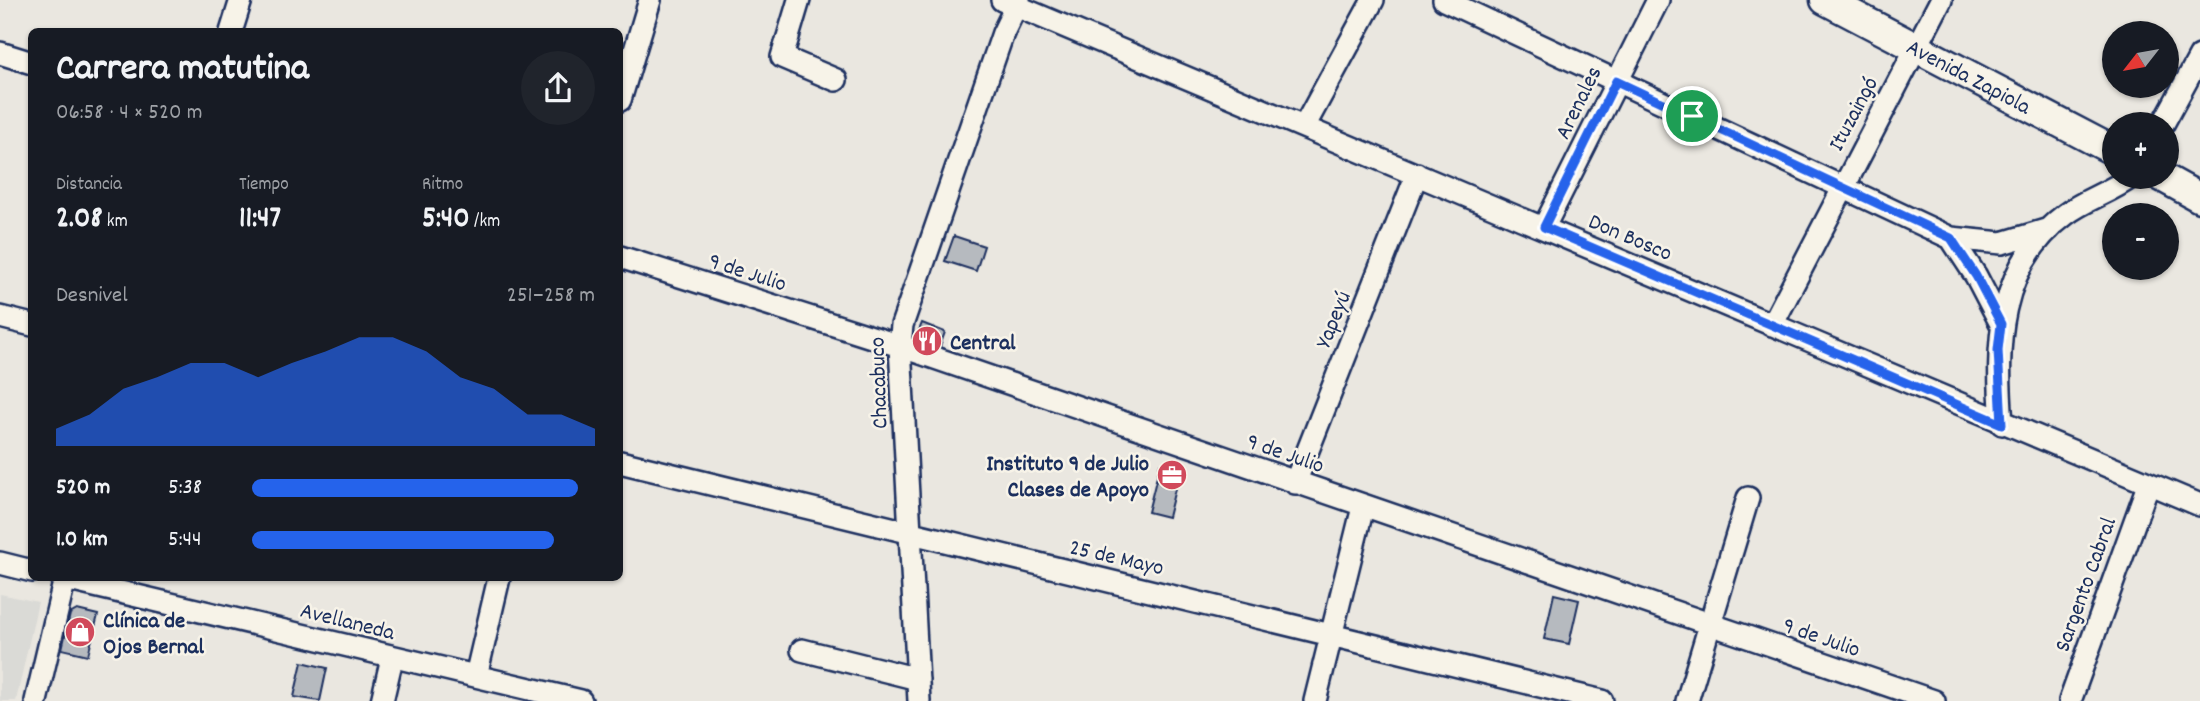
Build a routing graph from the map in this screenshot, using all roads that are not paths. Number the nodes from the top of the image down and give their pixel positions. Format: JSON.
{"nodes":[{"id":1,"x":242,"y":0,"type":"edge"},
{"id":2,"x":650,"y":0,"type":"edge"},
{"id":3,"x":799,"y":0,"type":"edge"},
{"id":4,"x":1373,"y":0,"type":"edge"},
{"id":5,"x":1444,"y":0,"type":"edge"},
{"id":6,"x":1658,"y":0,"type":"edge"},
{"id":7,"x":1825,"y":0,"type":"edge"},
{"id":8,"x":1941,"y":0,"type":"edge"},
{"id":9,"x":1012,"y":2,"type":"edge"},
{"id":10,"x":232,"y":28,"type":"edge"},
{"id":11,"x":1916,"y":48,"type":"junction"},
{"id":12,"x":0,"y":53,"type":"edge"},
{"id":13,"x":2200,"y":56,"type":"edge"},
{"id":14,"x":28,"y":62,"type":"edge"},
{"id":15,"x":624,"y":66,"type":"edge"},
{"id":16,"x":836,"y":80,"type":"dead end"},
{"id":17,"x":1616,"y":81,"type":"junction"},
{"id":18,"x":2170,"y":112,"type":"edge"},
{"id":19,"x":1305,"y":125,"type":"junction"},
{"id":20,"x":2102,"y":145,"type":"edge"},
{"id":21,"x":1417,"y":174,"type":"junction"},
{"id":22,"x":2179,"y":186,"type":"edge"},
{"id":23,"x":1843,"y":187,"type":"junction"},
{"id":24,"x":2109,"y":189,"type":"edge"},
{"id":25,"x":2200,"y":198,"type":"edge"},
{"id":26,"x":1544,"y":227,"type":"junction"},
{"id":27,"x":2049,"y":229,"type":"junction"},
{"id":28,"x":1951,"y":238,"type":"junction"},
{"id":29,"x":623,"y":258,"type":"edge"},
{"id":30,"x":0,"y":317,"type":"edge"},
{"id":31,"x":28,"y":324,"type":"edge"},
{"id":32,"x":2001,"y":324,"type":"junction"},
{"id":33,"x":1772,"y":325,"type":"junction"},
{"id":34,"x":900,"y":346,"type":"junction"},
{"id":35,"x":2002,"y":424,"type":"junction"},
{"id":36,"x":623,"y":463,"type":"edge"},
{"id":37,"x":1296,"y":483,"type":"junction"},
{"id":38,"x":2148,"y":485,"type":"junction"},
{"id":39,"x":1748,"y":498,"type":"dead end"},
{"id":40,"x":2200,"y":505,"type":"edge"},
{"id":41,"x":1363,"y":507,"type":"junction"},
{"id":42,"x":911,"y":534,"type":"junction"},
{"id":43,"x":0,"y":563,"type":"edge"},
{"id":44,"x":28,"y":570,"type":"edge"},
{"id":45,"x":62,"y":581,"type":"edge"},
{"id":46,"x":93,"y":581,"type":"edge"},
{"id":47,"x":498,"y":581,"type":"edge"},
{"id":48,"x":1709,"y":626,"type":"junction"},
{"id":49,"x":1331,"y":633,"type":"junction"},
{"id":50,"x":802,"y":650,"type":"dead end"},
{"id":51,"x":392,"y":658,"type":"junction"},
{"id":52,"x":476,"y":676,"type":"junction"},
{"id":53,"x":918,"y":679,"type":"junction"},
{"id":54,"x":36,"y":701,"type":"edge"},
{"id":55,"x":382,"y":701,"type":"edge"},
{"id":56,"x":581,"y":701,"type":"edge"},
{"id":57,"x":919,"y":701,"type":"edge"},
{"id":58,"x":1315,"y":701,"type":"edge"},
{"id":59,"x":1602,"y":701,"type":"edge"},
{"id":60,"x":1688,"y":701,"type":"edge"},
{"id":61,"x":1934,"y":701,"type":"edge"},
{"id":62,"x":2070,"y":701,"type":"edge"}],
"edges":[{"from":1,"to":10,"type":"street"},
{"from":2,"to":15,"type":"street"},
{"from":3,"to":16,"type":"street"},
{"from":4,"to":19,"type":"street"},
{"from":5,"to":17,"type":"street"},
{"from":6,"to":17,"type":"street","name":"Arenales"},
{"from":7,"to":11,"type":"main road","name":"Avenida Zapiola"},
{"from":8,"to":11,"type":"street","name":"Ituzaingó"},
{"from":9,"to":19,"type":"street","name":"Don Bosco"},
{"from":9,"to":34,"type":"street","name":"Chacabuco"},
{"from":11,"to":20,"type":"main road","name":"Avenida Zapiola"},
{"from":11,"to":23,"type":"street","name":"Ituzaingó"},
{"from":12,"to":14,"type":"street"},
{"from":13,"to":18,"type":"street"},
{"from":17,"to":23,"type":"street"},
{"from":17,"to":26,"type":"street","name":"Arenales"},
{"from":19,"to":21,"type":"street","name":"Don Bosco"},
{"from":21,"to":26,"type":"street","name":"Don Bosco"},
{"from":21,"to":37,"type":"street","name":"Yapeyú"},
{"from":22,"to":25,"type":"main road"},
{"from":23,"to":28,"type":"street"},
{"from":23,"to":33,"type":"street","name":"Ituzaingó"},
{"from":24,"to":27,"type":"street"},
{"from":26,"to":33,"type":"street","name":"Don Bosco"},
{"from":27,"to":28,"type":"street"},
{"from":27,"to":32,"type":"street"},
{"from":28,"to":32,"type":"street"},
{"from":29,"to":34,"type":"street","name":"9 de Julio"},
{"from":30,"to":31,"type":"street"},
{"from":32,"to":35,"type":"street"},
{"from":33,"to":35,"type":"street","name":"Don Bosco"},
{"from":34,"to":37,"type":"street","name":"9 de Julio"},
{"from":34,"to":42,"type":"street","name":"Chacabuco"},
{"from":35,"to":38,"type":"street","name":"Don Bosco"},
{"from":36,"to":42,"type":"street","name":"25 de Mayo"},
{"from":37,"to":41,"type":"street","name":"9 de Julio"},
{"from":38,"to":40,"type":"street","name":"Don Bosco"},
{"from":38,"to":62,"type":"street","name":"Sargento Cabral"},
{"from":39,"to":48,"type":"street"},
{"from":41,"to":48,"type":"street","name":"9 de Julio"},
{"from":41,"to":49,"type":"street"},
{"from":42,"to":49,"type":"street","name":"25 de Mayo"},
{"from":42,"to":53,"type":"street","name":"Chacabuco"},
{"from":43,"to":44,"type":"street"},
{"from":45,"to":54,"type":"street"},
{"from":46,"to":51,"type":"street","name":"Avellaneda"},
{"from":47,"to":52,"type":"street"},
{"from":48,"to":60,"type":"street"},
{"from":48,"to":61,"type":"street","name":"9 de Julio"},
{"from":49,"to":58,"type":"street"},
{"from":49,"to":59,"type":"street","name":"25 de Mayo"},
{"from":50,"to":53,"type":"street"},
{"from":51,"to":52,"type":"street","name":"Avellaneda"},
{"from":51,"to":55,"type":"street"},
{"from":52,"to":56,"type":"street","name":"Avellaneda"},
{"from":53,"to":57,"type":"street","name":"Chacabuco"}]}
